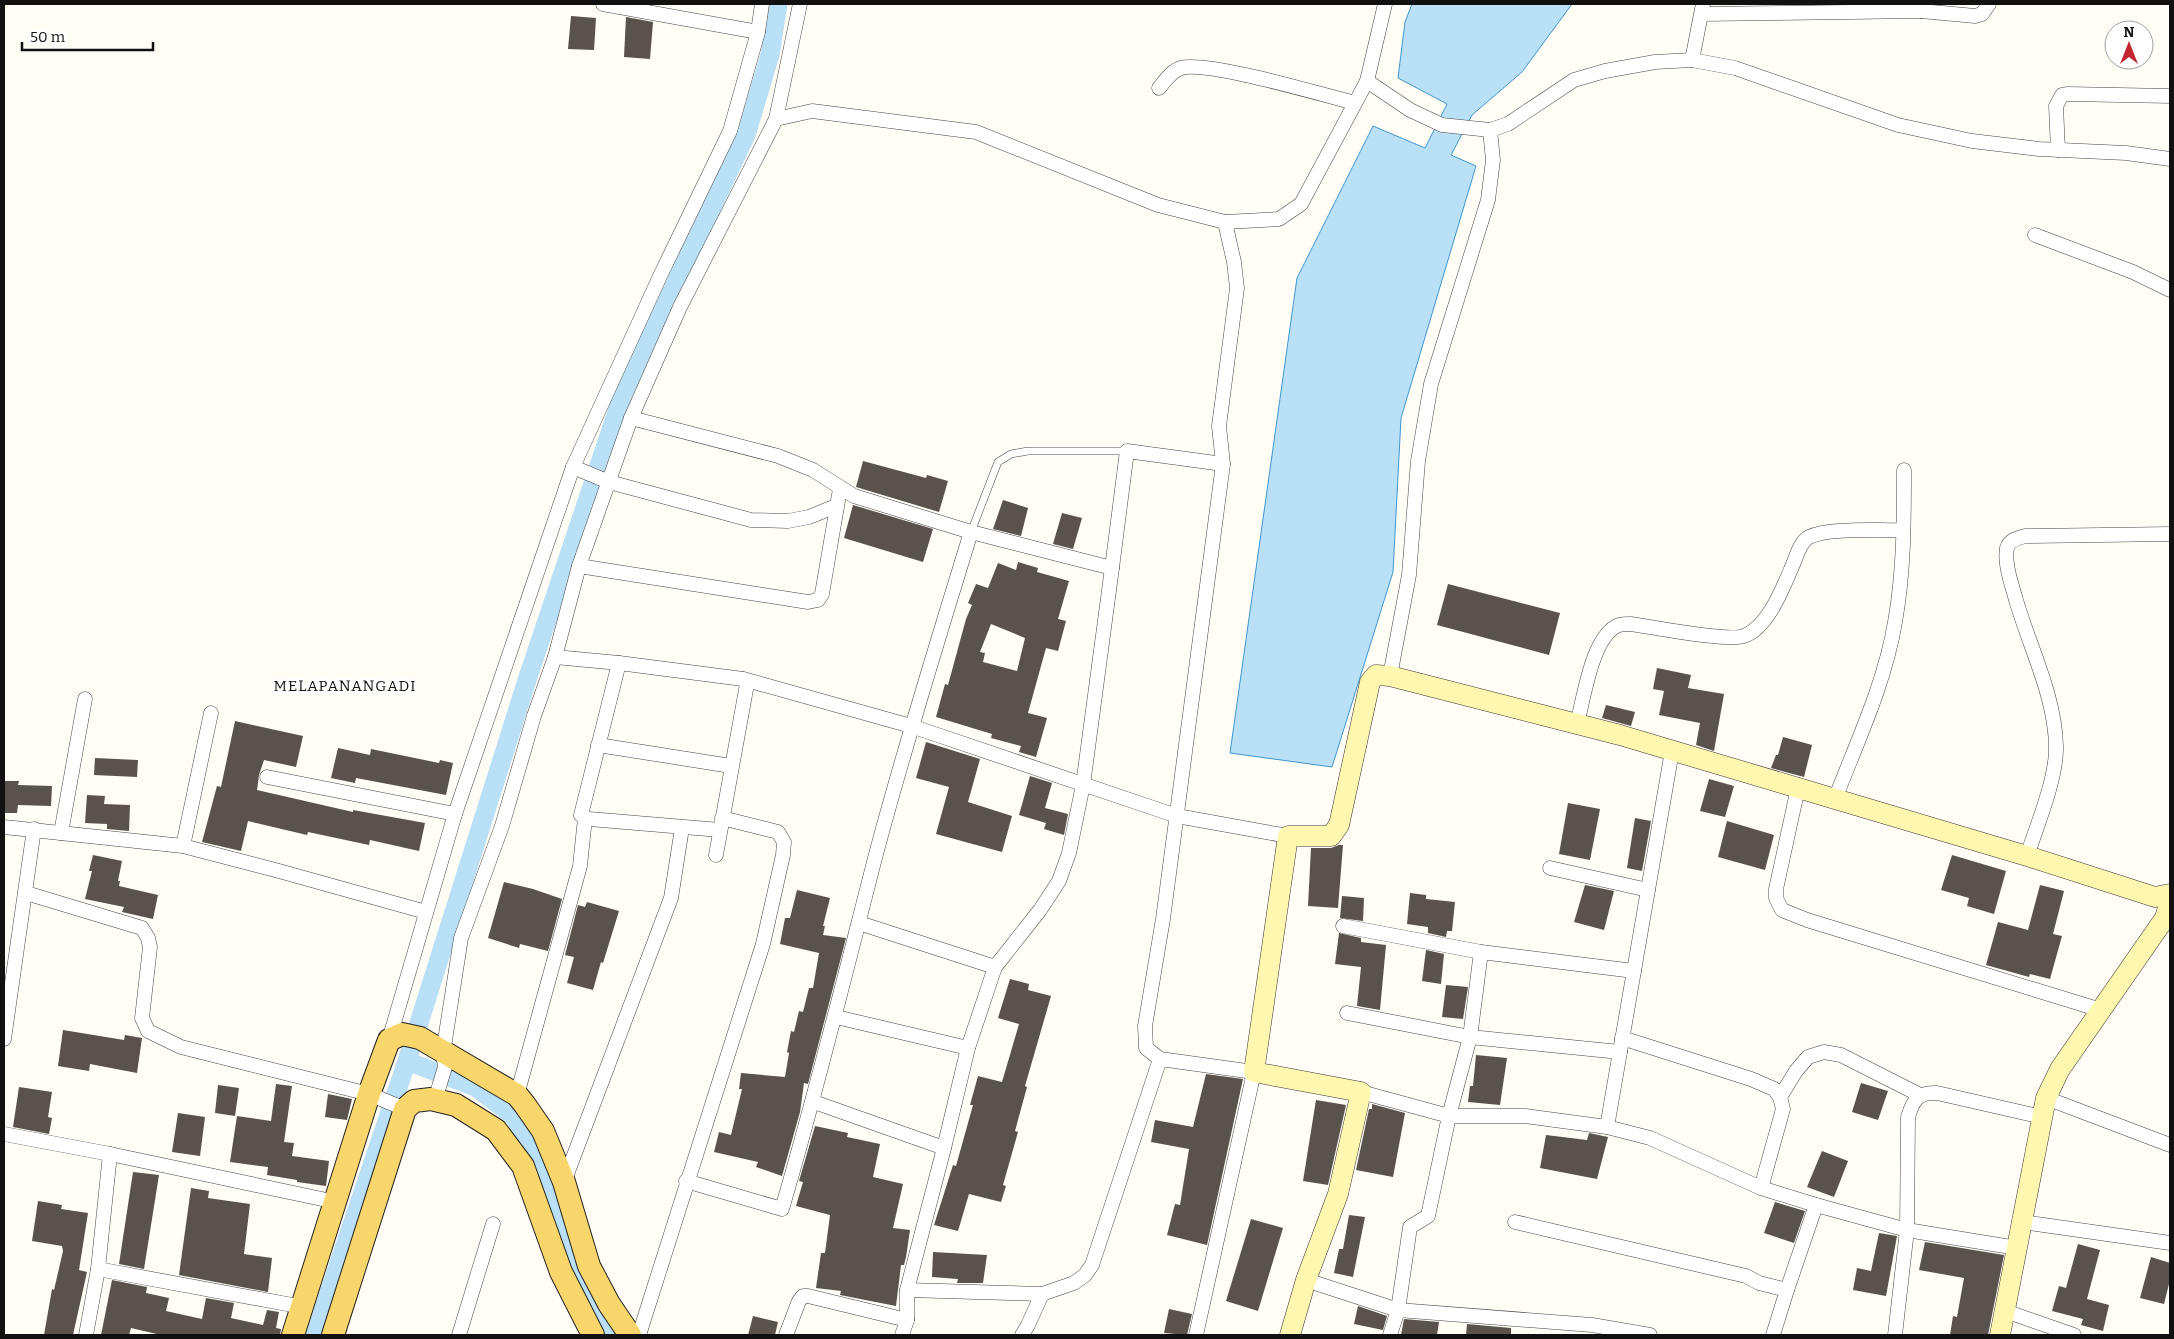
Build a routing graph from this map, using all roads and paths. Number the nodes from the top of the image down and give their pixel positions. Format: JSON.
{"nodes":[{"id":1,"x":603,"y":4,"type":"edge"},
{"id":2,"x":762,"y":4,"type":"edge"},
{"id":3,"x":800,"y":4,"type":"edge"},
{"id":4,"x":1385,"y":4,"type":"edge"},
{"id":5,"x":1989,"y":4,"type":"edge"},
{"id":6,"x":1921,"y":7,"type":"edge"},
{"id":7,"x":1702,"y":9,"type":"edge"},
{"id":8,"x":758,"y":32,"type":"junction"},
{"id":9,"x":1692,"y":60,"type":"junction"},
{"id":10,"x":1367,"y":81,"type":"junction"},
{"id":11,"x":1159,"y":88,"type":"dead end"},
{"id":12,"x":2170,"y":96,"type":"edge"},
{"id":13,"x":1355,"y":103,"type":"junction"},
{"id":14,"x":776,"y":119,"type":"junction"},
{"id":15,"x":1490,"y":130,"type":"junction"},
{"id":16,"x":2058,"y":150,"type":"junction"},
{"id":17,"x":2170,"y":158,"type":"edge"},
{"id":18,"x":1225,"y":222,"type":"junction"},
{"id":19,"x":2036,"y":235,"type":"dead end"},
{"id":20,"x":2170,"y":290,"type":"edge"},
{"id":21,"x":631,"y":418,"type":"junction"},
{"id":22,"x":1127,"y":451,"type":"junction"},
{"id":23,"x":1223,"y":464,"type":"junction"},
{"id":24,"x":577,"y":469,"type":"junction"},
{"id":25,"x":1904,"y":470,"type":"dead end"},
{"id":26,"x":608,"y":482,"type":"junction"},
{"id":27,"x":840,"y":489,"type":"junction"},
{"id":28,"x":836,"y":506,"type":"junction"},
{"id":29,"x":1903,"y":530,"type":"junction"},
{"id":30,"x":971,"y":532,"type":"junction"},
{"id":31,"x":2170,"y":534,"type":"edge"},
{"id":32,"x":579,"y":566,"type":"junction"},
{"id":33,"x":1112,"y":568,"type":"junction"},
{"id":34,"x":555,"y":657,"type":"junction"},
{"id":35,"x":619,"y":663,"type":"junction"},
{"id":36,"x":1390,"y":676,"type":"junction"},
{"id":37,"x":743,"y":679,"type":"junction"},
{"id":38,"x":85,"y":699,"type":"dead end"},
{"id":39,"x":211,"y":713,"type":"dead end"},
{"id":40,"x":1577,"y":724,"type":"junction"},
{"id":41,"x":911,"y":726,"type":"junction"},
{"id":42,"x":598,"y":745,"type":"junction"},
{"id":43,"x":1672,"y":751,"type":"junction"},
{"id":44,"x":731,"y":766,"type":"junction"},
{"id":45,"x":267,"y":777,"type":"dead end"},
{"id":46,"x":1083,"y":785,"type":"junction"},
{"id":47,"x":1798,"y":788,"type":"junction"},
{"id":48,"x":1835,"y":799,"type":"junction"},
{"id":49,"x":455,"y":814,"type":"junction"},
{"id":50,"x":1177,"y":816,"type":"junction"},
{"id":51,"x":585,"y":818,"type":"junction"},
{"id":52,"x":721,"y":824,"type":"junction"},
{"id":53,"x":4,"y":827,"type":"edge"},
{"id":54,"x":682,"y":828,"type":"junction"},
{"id":55,"x":34,"y":830,"type":"junction"},
{"id":56,"x":61,"y":833,"type":"junction"},
{"id":57,"x":1288,"y":836,"type":"junction"},
{"id":58,"x":183,"y":846,"type":"junction"},
{"id":59,"x":716,"y":855,"type":"dead end"},
{"id":60,"x":2026,"y":856,"type":"junction"},
{"id":61,"x":1550,"y":868,"type":"dead end"},
{"id":62,"x":1648,"y":890,"type":"junction"},
{"id":63,"x":26,"y":894,"type":"junction"},
{"id":64,"x":2170,"y":894,"type":"edge"},
{"id":65,"x":426,"y":912,"type":"junction"},
{"id":66,"x":2169,"y":914,"type":"edge"},
{"id":67,"x":859,"y":923,"type":"junction"},
{"id":68,"x":1343,"y":926,"type":"dead end"},
{"id":69,"x":1482,"y":952,"type":"junction"},
{"id":70,"x":995,"y":967,"type":"junction"},
{"id":71,"x":1634,"y":971,"type":"junction"},
{"id":72,"x":2102,"y":1010,"type":"junction"},
{"id":73,"x":1347,"y":1013,"type":"dead end"},
{"id":74,"x":836,"y":1017,"type":"junction"},
{"id":75,"x":404,"y":1037,"type":"junction"},
{"id":76,"x":1470,"y":1037,"type":"junction"},
{"id":77,"x":1622,"y":1038,"type":"junction"},
{"id":78,"x":4,"y":1039,"type":"edge"},
{"id":79,"x":968,"y":1048,"type":"junction"},
{"id":80,"x":1620,"y":1052,"type":"junction"},
{"id":81,"x":1160,"y":1059,"type":"junction"},
{"id":82,"x":443,"y":1066,"type":"junction"},
{"id":83,"x":1254,"y":1072,"type":"junction"},
{"id":84,"x":1361,"y":1092,"type":"junction"},
{"id":85,"x":517,"y":1095,"type":"junction"},
{"id":86,"x":1920,"y":1095,"type":"junction"},
{"id":87,"x":376,"y":1097,"type":"junction"},
{"id":88,"x":1780,"y":1097,"type":"junction"},
{"id":89,"x":435,"y":1100,"type":"junction"},
{"id":90,"x":814,"y":1102,"type":"junction"},
{"id":91,"x":2044,"y":1107,"type":"junction"},
{"id":92,"x":402,"y":1108,"type":"junction"},
{"id":93,"x":1449,"y":1116,"type":"junction"},
{"id":94,"x":1607,"y":1126,"type":"junction"},
{"id":95,"x":4,"y":1134,"type":"edge"},
{"id":96,"x":2170,"y":1145,"type":"edge"},
{"id":97,"x":944,"y":1148,"type":"junction"},
{"id":98,"x":110,"y":1154,"type":"junction"},
{"id":99,"x":686,"y":1181,"type":"junction"},
{"id":100,"x":564,"y":1182,"type":"junction"},
{"id":101,"x":1761,"y":1188,"type":"junction"},
{"id":102,"x":336,"y":1202,"type":"junction"},
{"id":103,"x":1816,"y":1205,"type":"junction"},
{"id":104,"x":1515,"y":1222,"type":"dead end"},
{"id":105,"x":2022,"y":1222,"type":"junction"},
{"id":106,"x":493,"y":1224,"type":"dead end"},
{"id":107,"x":1907,"y":1230,"type":"junction"},
{"id":108,"x":2170,"y":1243,"type":"edge"},
{"id":109,"x":2017,"y":1248,"type":"junction"},
{"id":110,"x":98,"y":1269,"type":"junction"},
{"id":111,"x":1306,"y":1280,"type":"junction"},
{"id":112,"x":907,"y":1290,"type":"junction"},
{"id":113,"x":1787,"y":1290,"type":"junction"},
{"id":114,"x":1042,"y":1294,"type":"junction"},
{"id":115,"x":303,"y":1307,"type":"junction"},
{"id":116,"x":1398,"y":1310,"type":"junction"},
{"id":117,"x":2005,"y":1311,"type":"junction"},
{"id":118,"x":908,"y":1320,"type":"junction"},
{"id":119,"x":1592,"y":1330,"type":"edge"},
{"id":120,"x":86,"y":1335,"type":"edge"},
{"id":121,"x":293,"y":1335,"type":"edge"},
{"id":122,"x":333,"y":1335,"type":"edge"},
{"id":123,"x":459,"y":1335,"type":"edge"},
{"id":124,"x":594,"y":1335,"type":"edge"},
{"id":125,"x":630,"y":1335,"type":"edge"},
{"id":126,"x":639,"y":1335,"type":"edge"},
{"id":127,"x":786,"y":1335,"type":"edge"},
{"id":128,"x":902,"y":1335,"type":"edge"},
{"id":129,"x":1022,"y":1335,"type":"edge"},
{"id":130,"x":1196,"y":1335,"type":"edge"},
{"id":131,"x":1290,"y":1335,"type":"edge"},
{"id":132,"x":1390,"y":1335,"type":"edge"},
{"id":133,"x":1650,"y":1335,"type":"edge"},
{"id":134,"x":1773,"y":1335,"type":"edge"},
{"id":135,"x":1894,"y":1335,"type":"edge"},
{"id":136,"x":2000,"y":1335,"type":"edge"},
{"id":137,"x":2074,"y":1335,"type":"edge"}],
"edges":[{"from":1,"to":8,"type":"street"},
{"from":2,"to":8,"type":"street"},
{"from":3,"to":14,"type":"street"},
{"from":4,"to":10,"type":"street"},
{"from":5,"to":6,"type":"street"},
{"from":6,"to":7,"type":"street"},
{"from":7,"to":9,"type":"street"},
{"from":8,"to":24,"type":"street"},
{"from":9,"to":15,"type":"street"},
{"from":9,"to":16,"type":"street"},
{"from":10,"to":13,"type":"street"},
{"from":10,"to":15,"type":"street"},
{"from":11,"to":13,"type":"street"},
{"from":12,"to":16,"type":"street"},
{"from":13,"to":18,"type":"street"},
{"from":14,"to":18,"type":"street"},
{"from":14,"to":21,"type":"street"},
{"from":15,"to":36,"type":"street"},
{"from":16,"to":17,"type":"street"},
{"from":18,"to":23,"type":"street"},
{"from":19,"to":20,"type":"street"},
{"from":21,"to":26,"type":"street"},
{"from":21,"to":27,"type":"street"},
{"from":22,"to":23,"type":"street"},
{"from":22,"to":30,"type":"lane"},
{"from":22,"to":33,"type":"street"},
{"from":23,"to":50,"type":"street"},
{"from":24,"to":26,"type":"street"},
{"from":24,"to":49,"type":"street"},
{"from":25,"to":29,"type":"street"},
{"from":26,"to":28,"type":"street"},
{"from":26,"to":32,"type":"street"},
{"from":27,"to":28,"type":"street"},
{"from":27,"to":30,"type":"street"},
{"from":28,"to":32,"type":"street"},
{"from":29,"to":40,"type":"street"},
{"from":29,"to":48,"type":"street"},
{"from":30,"to":33,"type":"street"},
{"from":30,"to":41,"type":"street"},
{"from":31,"to":60,"type":"street"},
{"from":32,"to":34,"type":"street"},
{"from":33,"to":46,"type":"street"},
{"from":34,"to":35,"type":"street"},
{"from":34,"to":82,"type":"street"},
{"from":35,"to":37,"type":"street"},
{"from":35,"to":42,"type":"street"},
{"from":36,"to":40,"type":"main road"},
{"from":36,"to":57,"type":"main road"},
{"from":37,"to":41,"type":"street"},
{"from":37,"to":44,"type":"street"},
{"from":38,"to":56,"type":"street"},
{"from":39,"to":58,"type":"street"},
{"from":40,"to":43,"type":"main road"},
{"from":41,"to":46,"type":"street"},
{"from":41,"to":67,"type":"street"},
{"from":42,"to":44,"type":"street"},
{"from":42,"to":51,"type":"street"},
{"from":43,"to":47,"type":"main road"},
{"from":43,"to":62,"type":"street"},
{"from":44,"to":52,"type":"street"},
{"from":45,"to":49,"type":"street"},
{"from":46,"to":50,"type":"street"},
{"from":46,"to":70,"type":"street"},
{"from":47,"to":48,"type":"main road"},
{"from":47,"to":72,"type":"street"},
{"from":48,"to":60,"type":"main road"},
{"from":49,"to":65,"type":"street"},
{"from":50,"to":57,"type":"street"},
{"from":50,"to":81,"type":"street"},
{"from":51,"to":54,"type":"street"},
{"from":51,"to":85,"type":"street"},
{"from":52,"to":54,"type":"street"},
{"from":52,"to":59,"type":"street"},
{"from":52,"to":99,"type":"street"},
{"from":53,"to":55,"type":"street"},
{"from":54,"to":100,"type":"street"},
{"from":55,"to":56,"type":"street"},
{"from":55,"to":63,"type":"street"},
{"from":56,"to":58,"type":"street"},
{"from":57,"to":83,"type":"main road"},
{"from":58,"to":65,"type":"street"},
{"from":60,"to":64,"type":"main road"},
{"from":61,"to":62,"type":"street"},
{"from":62,"to":71,"type":"street"},
{"from":63,"to":78,"type":"street"},
{"from":63,"to":87,"type":"street"},
{"from":65,"to":75,"type":"street"},
{"from":66,"to":72,"type":"main road"},
{"from":67,"to":70,"type":"street"},
{"from":67,"to":74,"type":"street"},
{"from":68,"to":69,"type":"street"},
{"from":69,"to":71,"type":"street"},
{"from":69,"to":76,"type":"street"},
{"from":70,"to":79,"type":"street"},
{"from":71,"to":77,"type":"street"},
{"from":72,"to":91,"type":"main road"},
{"from":73,"to":76,"type":"street"},
{"from":74,"to":79,"type":"street"},
{"from":74,"to":90,"type":"street"},
{"from":75,"to":82,"type":"main road"},
{"from":75,"to":87,"type":"main road"},
{"from":76,"to":80,"type":"street"},
{"from":76,"to":93,"type":"street"},
{"from":77,"to":80,"type":"street"},
{"from":77,"to":88,"type":"street"},
{"from":79,"to":97,"type":"street"},
{"from":80,"to":94,"type":"street"},
{"from":81,"to":83,"type":"street"},
{"from":81,"to":114,"type":"street"},
{"from":82,"to":85,"type":"main road"},
{"from":82,"to":89,"type":"street"},
{"from":83,"to":84,"type":"main road"},
{"from":83,"to":130,"type":"street"},
{"from":84,"to":93,"type":"street"},
{"from":84,"to":111,"type":"main road"},
{"from":85,"to":100,"type":"main road"},
{"from":86,"to":88,"type":"street"},
{"from":86,"to":91,"type":"street"},
{"from":86,"to":107,"type":"street"},
{"from":87,"to":92,"type":"street"},
{"from":87,"to":102,"type":"main road"},
{"from":88,"to":101,"type":"street"},
{"from":89,"to":92,"type":"main road"},
{"from":89,"to":124,"type":"main road"},
{"from":90,"to":97,"type":"street"},
{"from":90,"to":99,"type":"street"},
{"from":91,"to":96,"type":"street"},
{"from":91,"to":105,"type":"main road"},
{"from":92,"to":122,"type":"main road"},
{"from":93,"to":94,"type":"street"},
{"from":93,"to":116,"type":"street"},
{"from":94,"to":101,"type":"street"},
{"from":95,"to":98,"type":"street"},
{"from":97,"to":112,"type":"street"},
{"from":98,"to":102,"type":"street"},
{"from":98,"to":110,"type":"street"},
{"from":99,"to":126,"type":"street"},
{"from":100,"to":125,"type":"main road"},
{"from":101,"to":103,"type":"street"},
{"from":102,"to":115,"type":"main road"},
{"from":103,"to":107,"type":"street"},
{"from":103,"to":113,"type":"street"},
{"from":104,"to":113,"type":"street"},
{"from":105,"to":108,"type":"street"},
{"from":105,"to":109,"type":"main road"},
{"from":106,"to":123,"type":"street"},
{"from":107,"to":109,"type":"street"},
{"from":107,"to":135,"type":"street"},
{"from":109,"to":117,"type":"main road"},
{"from":110,"to":115,"type":"street"},
{"from":110,"to":120,"type":"street"},
{"from":111,"to":116,"type":"street"},
{"from":111,"to":131,"type":"main road"},
{"from":112,"to":114,"type":"street"},
{"from":112,"to":118,"type":"street"},
{"from":113,"to":134,"type":"street"},
{"from":114,"to":129,"type":"street"},
{"from":115,"to":121,"type":"main road"},
{"from":116,"to":119,"type":"street"},
{"from":116,"to":132,"type":"street"},
{"from":117,"to":136,"type":"main road"},
{"from":117,"to":137,"type":"street"},
{"from":118,"to":127,"type":"street"},
{"from":118,"to":128,"type":"street"},
{"from":119,"to":133,"type":"street"}]}
